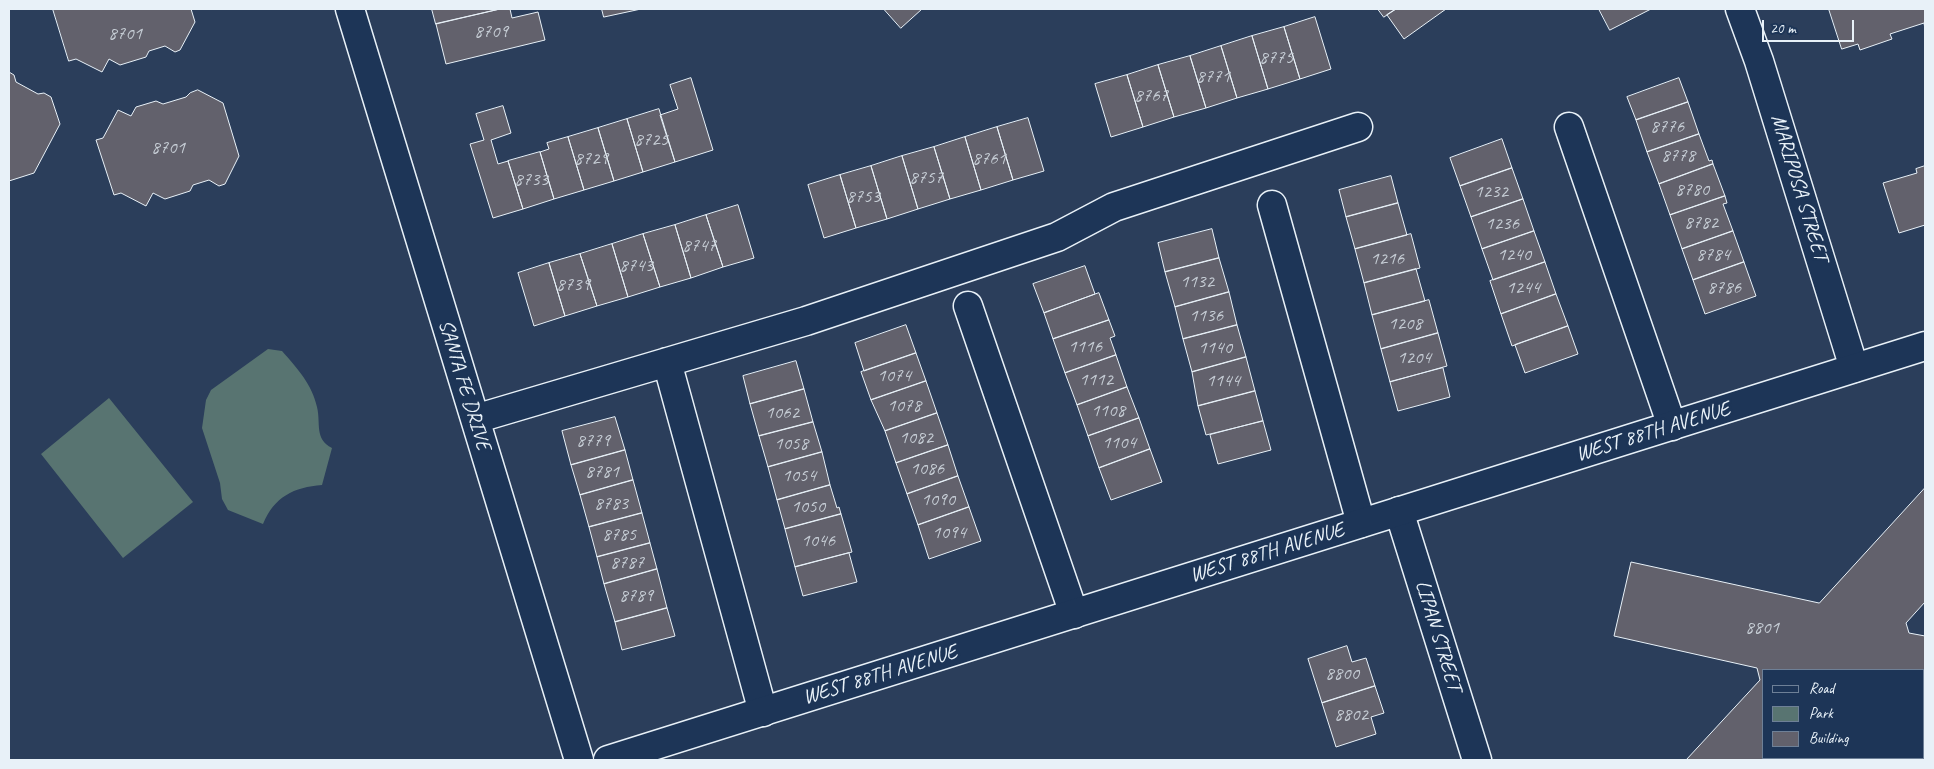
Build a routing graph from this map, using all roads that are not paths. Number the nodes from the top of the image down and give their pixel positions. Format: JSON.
{"nodes":[{"id":1,"x":350,"y":9,"type":"edge"},
{"id":2,"x":1740,"y":9,"type":"edge"},
{"id":3,"x":1358,"y":127,"type":"dead end"},
{"id":4,"x":1569,"y":127,"type":"dead end"},
{"id":5,"x":1272,"y":205,"type":"dead end"},
{"id":6,"x":968,"y":306,"type":"dead end"},
{"id":7,"x":1925,"y":346,"type":"edge"},
{"id":8,"x":667,"y":362,"type":"junction"},
{"id":9,"x":1854,"y":368,"type":"junction"},
{"id":10,"x":475,"y":419,"type":"junction"},
{"id":11,"x":1672,"y":426,"type":"junction"},
{"id":12,"x":1399,"y":511,"type":"junction"},
{"id":13,"x":1361,"y":524,"type":"junction"},
{"id":14,"x":1074,"y":614,"type":"junction"},
{"id":15,"x":763,"y":712,"type":"junction"},
{"id":16,"x":579,"y":760,"type":"edge"},
{"id":17,"x":608,"y":760,"type":"edge"},
{"id":18,"x":1476,"y":760,"type":"edge"}],
"edges":[{"from":1,"to":10,"type":"street","name":"SANTA FE DRIVE"},
{"from":2,"to":9,"type":"street","name":"MARIPOSA STREET"},
{"from":3,"to":8,"type":"street"},
{"from":4,"to":11,"type":"street"},
{"from":5,"to":13,"type":"street"},
{"from":6,"to":14,"type":"street"},
{"from":7,"to":9,"type":"street","name":"WEST 88TH AVENUE"},
{"from":8,"to":10,"type":"street"},
{"from":8,"to":15,"type":"street"},
{"from":9,"to":11,"type":"street","name":"WEST 88TH AVENUE"},
{"from":10,"to":16,"type":"street","name":"SANTA FE DRIVE"},
{"from":11,"to":12,"type":"street","name":"WEST 88TH AVENUE"},
{"from":12,"to":13,"type":"street","name":"WEST 88TH AVENUE"},
{"from":12,"to":18,"type":"street","name":"LIPAN STREET"},
{"from":13,"to":14,"type":"street","name":"WEST 88TH AVENUE"},
{"from":14,"to":15,"type":"street","name":"WEST 88TH AVENUE"},
{"from":15,"to":17,"type":"street","name":"WEST 88TH AVENUE"}]}
